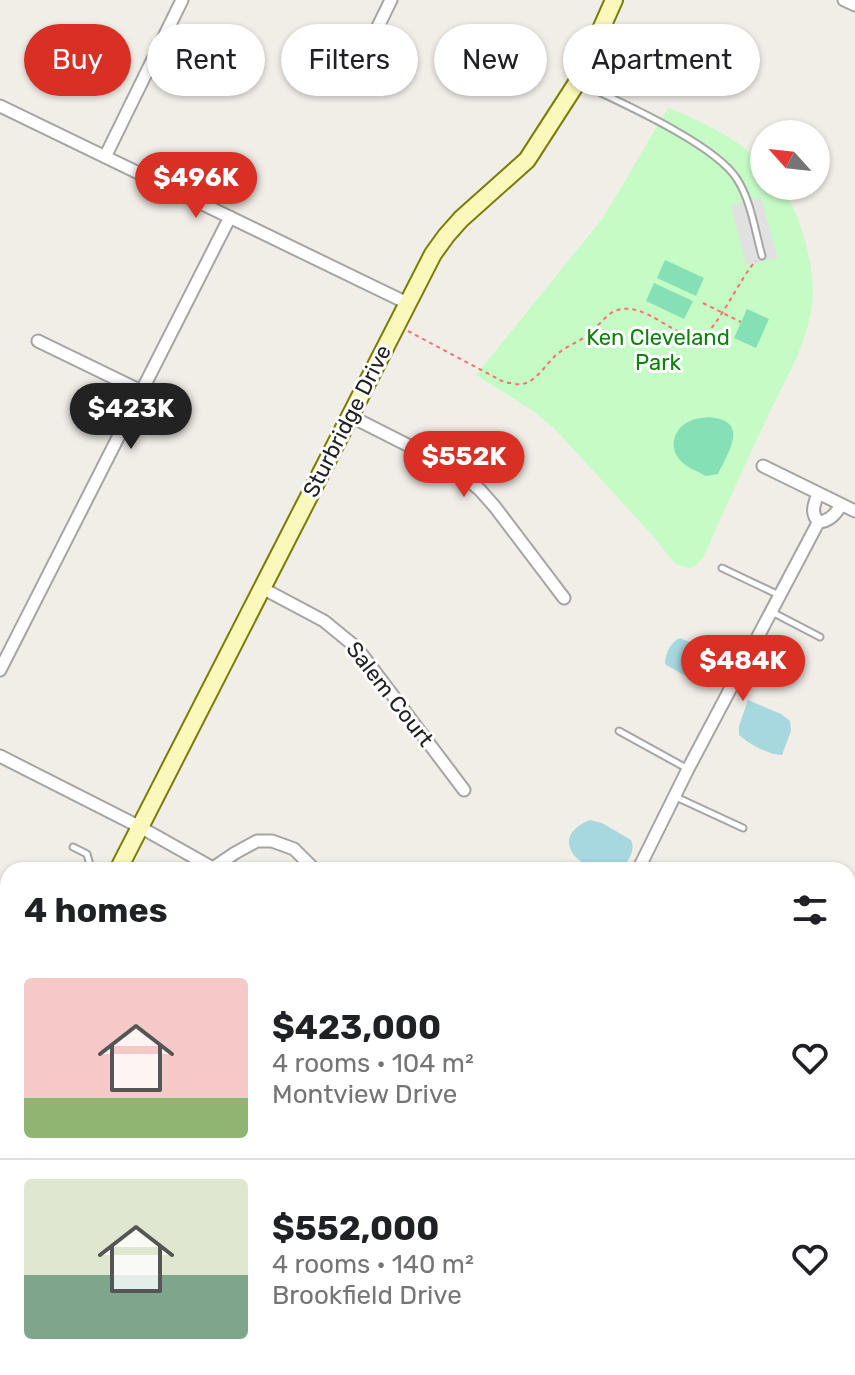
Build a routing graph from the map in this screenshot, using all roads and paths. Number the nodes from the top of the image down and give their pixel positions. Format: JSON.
{"nodes":[{"id":1,"x":182,"y":0,"type":"edge"},
{"id":2,"x":391,"y":0,"type":"edge"},
{"id":3,"x":614,"y":0,"type":"edge"},
{"id":4,"x":844,"y":0,"type":"edge"},
{"id":5,"x":855,"y":5,"type":"edge"},
{"id":6,"x":379,"y":24,"type":"edge"},
{"id":7,"x":603,"y":24,"type":"edge"},
{"id":8,"x":568,"y":96,"type":"edge"},
{"id":9,"x":607,"y":96,"type":"edge"},
{"id":10,"x":0,"y":106,"type":"edge"},
{"id":11,"x":105,"y":157,"type":"junction"},
{"id":12,"x":230,"y":217,"type":"junction"},
{"id":13,"x":762,"y":256,"type":"joint"},
{"id":14,"x":407,"y":303,"type":"junction"},
{"id":15,"x":703,"y":303,"type":"dead end"},
{"id":16,"x":722,"y":313,"type":"junction"},
{"id":17,"x":662,"y":315,"type":"dead end"},
{"id":18,"x":659,"y":321,"type":"junction"},
{"id":19,"x":741,"y":322,"type":"dead end"},
{"id":20,"x":397,"y":324,"type":"junction"},
{"id":21,"x":38,"y":341,"type":"dead end"},
{"id":22,"x":141,"y":391,"type":"junction"},
{"id":23,"x":350,"y":416,"type":"junction"},
{"id":24,"x":763,"y":466,"type":"dead end"},
{"id":25,"x":818,"y":494,"type":"junction"},
{"id":26,"x":841,"y":505,"type":"junction"},
{"id":27,"x":855,"y":511,"type":"edge"},
{"id":28,"x":819,"y":521,"type":"junction"},
{"id":29,"x":722,"y":568,"type":"dead end"},
{"id":30,"x":262,"y":588,"type":"junction"},
{"id":31,"x":780,"y":596,"type":"junction"},
{"id":32,"x":564,"y":598,"type":"dead end"},
{"id":33,"x":771,"y":612,"type":"junction"},
{"id":34,"x":820,"y":637,"type":"dead end"},
{"id":35,"x":0,"y":670,"type":"edge"},
{"id":36,"x":619,"y":731,"type":"dead end"},
{"id":37,"x":0,"y":756,"type":"edge"},
{"id":38,"x":688,"y":769,"type":"junction"},
{"id":39,"x":464,"y":790,"type":"dead end"},
{"id":40,"x":675,"y":797,"type":"junction"},
{"id":41,"x":140,"y":827,"type":"junction"},
{"id":42,"x":743,"y":828,"type":"dead end"},
{"id":43,"x":73,"y":847,"type":"dead end"},
{"id":44,"x":89,"y":862,"type":"edge"},
{"id":45,"x":122,"y":862,"type":"edge"},
{"id":46,"x":201,"y":862,"type":"edge"},
{"id":47,"x":223,"y":862,"type":"edge"},
{"id":48,"x":307,"y":862,"type":"edge"},
{"id":49,"x":642,"y":862,"type":"edge"}],
"edges":[{"from":1,"to":11,"type":"street"},
{"from":2,"to":6,"type":"street"},
{"from":3,"to":7,"type":"street","name":"Sturbridge Drive"},
{"from":4,"to":5,"type":"street"},
{"from":8,"to":14,"type":"street","name":"Sturbridge Drive"},
{"from":9,"to":13,"type":"lane"},
{"from":10,"to":11,"type":"street"},
{"from":11,"to":12,"type":"street"},
{"from":12,"to":14,"type":"street"},
{"from":12,"to":22,"type":"street"},
{"from":13,"to":16,"type":"path"},
{"from":14,"to":20,"type":"street","name":"Sturbridge Drive"},
{"from":15,"to":16,"type":"path"},
{"from":16,"to":18,"type":"path"},
{"from":16,"to":19,"type":"path"},
{"from":17,"to":18,"type":"path"},
{"from":18,"to":20,"type":"path"},
{"from":20,"to":23,"type":"street","name":"Sturbridge Drive"},
{"from":21,"to":22,"type":"street"},
{"from":22,"to":35,"type":"street"},
{"from":23,"to":30,"type":"street","name":"Sturbridge Drive"},
{"from":23,"to":32,"type":"street"},
{"from":24,"to":25,"type":"street"},
{"from":25,"to":26,"type":"street"},
{"from":25,"to":28,"type":"street"},
{"from":26,"to":27,"type":"street"},
{"from":26,"to":28,"type":"street"},
{"from":28,"to":31,"type":"street"},
{"from":29,"to":31,"type":"lane"},
{"from":30,"to":39,"type":"street","name":"Salem Court"},
{"from":30,"to":41,"type":"street","name":"Sturbridge Drive"},
{"from":31,"to":33,"type":"street"},
{"from":33,"to":34,"type":"lane"},
{"from":33,"to":38,"type":"street"},
{"from":36,"to":38,"type":"lane"},
{"from":37,"to":41,"type":"street"},
{"from":38,"to":40,"type":"street"},
{"from":40,"to":42,"type":"lane"},
{"from":40,"to":49,"type":"street"},
{"from":41,"to":45,"type":"street","name":"Sturbridge Drive"},
{"from":41,"to":46,"type":"street"},
{"from":43,"to":44,"type":"lane"},
{"from":47,"to":48,"type":"street"}]}
